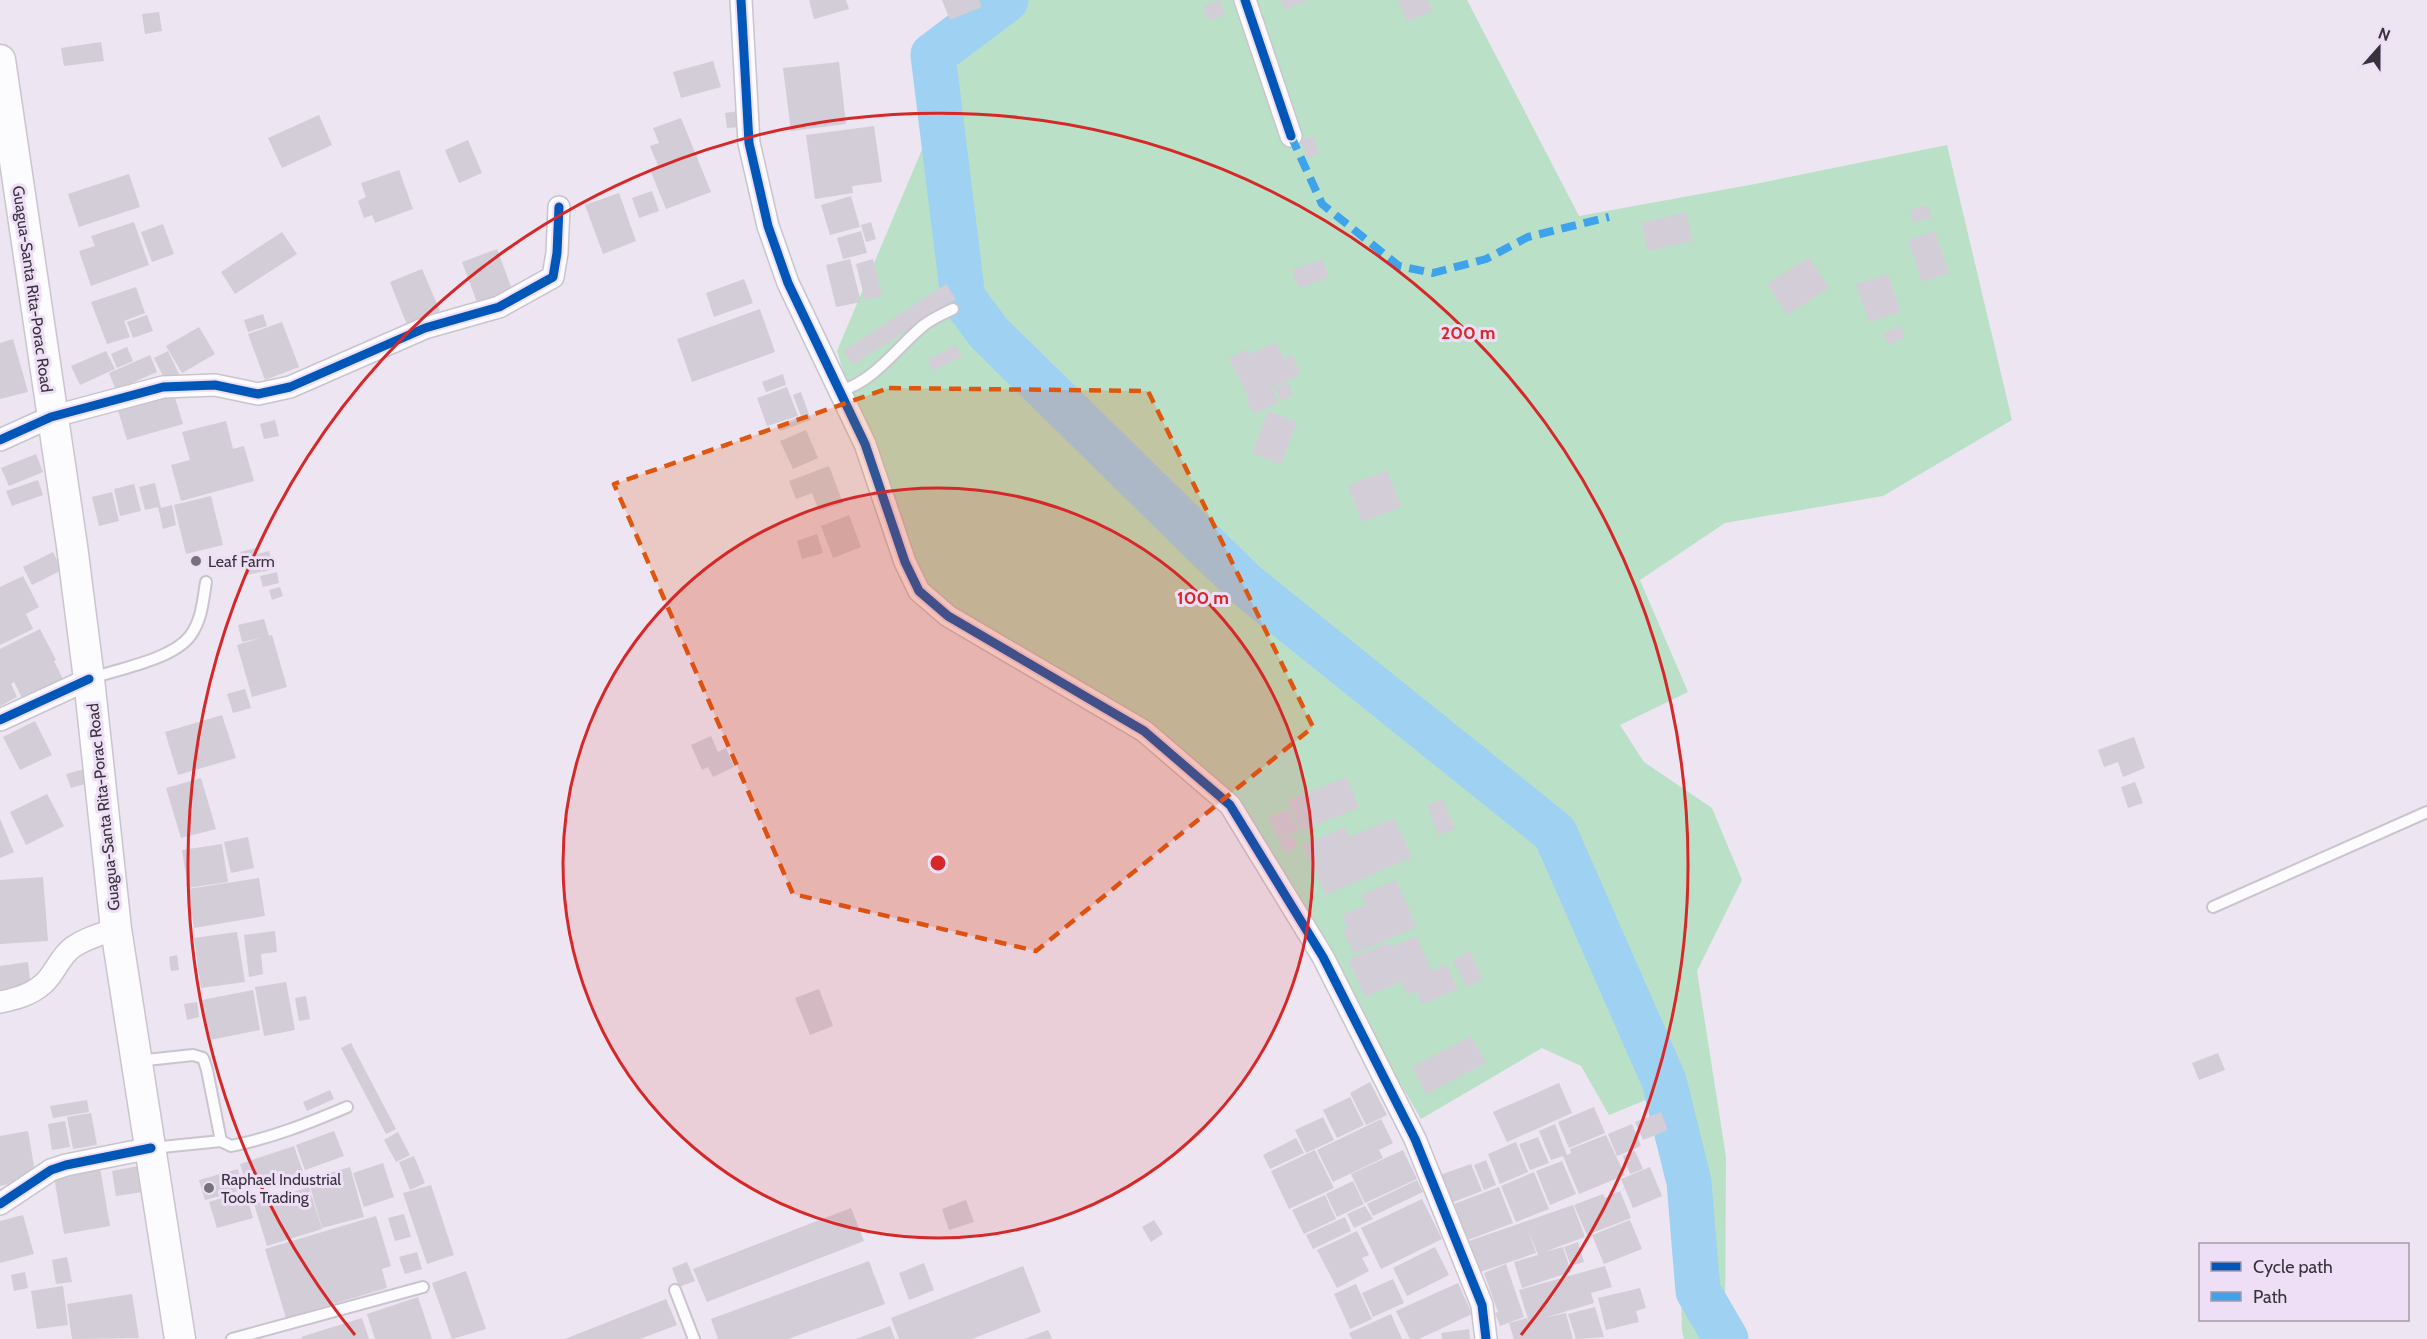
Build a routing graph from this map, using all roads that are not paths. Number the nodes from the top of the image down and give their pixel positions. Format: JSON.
{"nodes":[{"id":1,"x":741,"y":0,"type":"edge"},
{"id":2,"x":1245,"y":0,"type":"edge"},
{"id":3,"x":0,"y":60,"type":"edge"},
{"id":4,"x":1292,"y":136,"type":"dead end"},
{"id":5,"x":559,"y":207,"type":"dead end"},
{"id":6,"x":953,"y":309,"type":"dead end"},
{"id":7,"x":840,"y":391,"type":"junction"},
{"id":8,"x":51,"y":417,"type":"junction"},
{"id":9,"x":0,"y":440,"type":"edge"},
{"id":10,"x":206,"y":582,"type":"dead end"},
{"id":11,"x":89,"y":679,"type":"junction"},
{"id":12,"x":0,"y":720,"type":"edge"},
{"id":13,"x":2427,"y":812,"type":"edge"},
{"id":14,"x":2213,"y":907,"type":"dead end"},
{"id":15,"x":116,"y":929,"type":"junction"},
{"id":16,"x":0,"y":1002,"type":"edge"},
{"id":17,"x":137,"y":1061,"type":"junction"},
{"id":18,"x":347,"y":1107,"type":"dead end"},
{"id":19,"x":221,"y":1141,"type":"junction"},
{"id":20,"x":150,"y":1148,"type":"junction"},
{"id":21,"x":0,"y":1204,"type":"edge"},
{"id":22,"x":423,"y":1287,"type":"dead end"},
{"id":23,"x":675,"y":1290,"type":"dead end"},
{"id":24,"x":180,"y":1339,"type":"edge"},
{"id":25,"x":232,"y":1339,"type":"edge"},
{"id":26,"x":694,"y":1339,"type":"edge"},
{"id":27,"x":1486,"y":1339,"type":"edge"}],
"edges":[{"from":1,"to":7,"type":"street"},
{"from":2,"to":4,"type":"street"},
{"from":3,"to":8,"type":"main road","name":"Guagua-Santa Rita-Porac Road"},
{"from":5,"to":8,"type":"street"},
{"from":6,"to":7,"type":"lane"},
{"from":7,"to":27,"type":"street"},
{"from":8,"to":9,"type":"street"},
{"from":8,"to":11,"type":"main road","name":"Guagua-Santa Rita-Porac Road"},
{"from":10,"to":11,"type":"lane"},
{"from":11,"to":12,"type":"street"},
{"from":11,"to":15,"type":"main road","name":"Guagua-Santa Rita-Porac Road"},
{"from":13,"to":14,"type":"lane"},
{"from":15,"to":16,"type":"street"},
{"from":15,"to":17,"type":"main road","name":"Guagua-Santa Rita-Porac Road"},
{"from":17,"to":19,"type":"lane"},
{"from":17,"to":20,"type":"main road","name":"Guagua-Santa Rita-Porac Road"},
{"from":18,"to":19,"type":"lane"},
{"from":19,"to":20,"type":"lane"},
{"from":20,"to":21,"type":"street"},
{"from":20,"to":24,"type":"main road","name":"Guagua-Santa Rita-Porac Road"},
{"from":22,"to":25,"type":"lane"},
{"from":23,"to":26,"type":"lane"}]}
